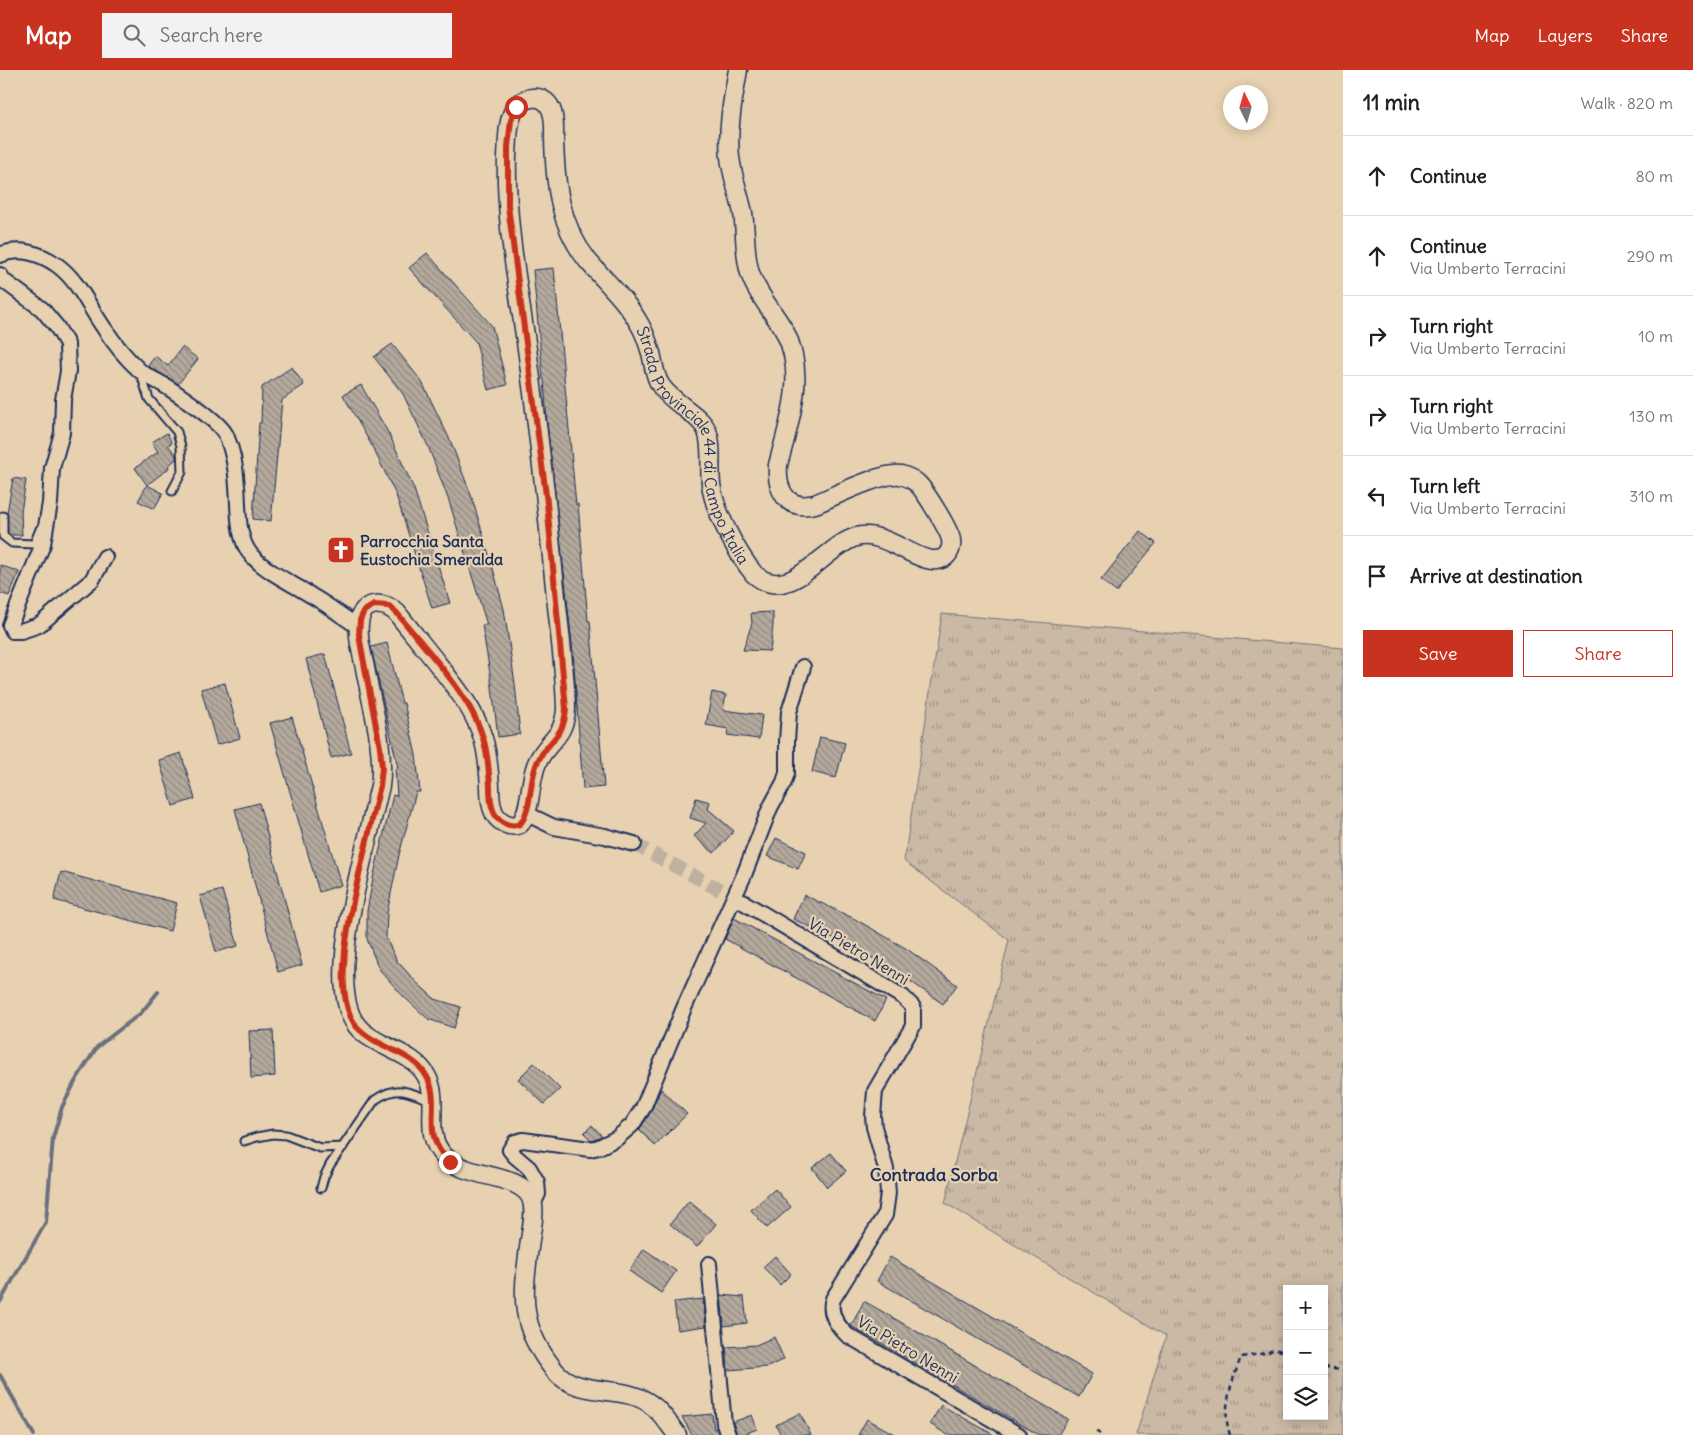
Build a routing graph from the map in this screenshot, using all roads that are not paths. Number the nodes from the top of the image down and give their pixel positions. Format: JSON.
{"nodes":[{"id":1,"x":738,"y":70,"type":"edge"},
{"id":2,"x":0,"y":255,"type":"edge"},
{"id":3,"x":0,"y":275,"type":"edge"},
{"id":4,"x":140,"y":371,"type":"junction"},
{"id":5,"x":172,"y":491,"type":"dead end"},
{"id":6,"x":50,"y":503,"type":"junction"},
{"id":7,"x":3,"y":516,"type":"dead end"},
{"id":8,"x":105,"y":557,"type":"dead end"},
{"id":9,"x":359,"y":627,"type":"junction"},
{"id":10,"x":803,"y":667,"type":"dead end"},
{"id":11,"x":525,"y":814,"type":"junction"},
{"id":12,"x":634,"y":844,"type":"tunnel mouth"},
{"id":13,"x":743,"y":902,"type":"tunnel mouth"},
{"id":14,"x":432,"y":1100,"type":"junction"},
{"id":15,"x":244,"y":1141,"type":"dead end"},
{"id":16,"x":343,"y":1147,"type":"junction"},
{"id":17,"x":321,"y":1188,"type":"dead end"},
{"id":18,"x":533,"y":1204,"type":"junction"},
{"id":19,"x":709,"y":1264,"type":"dead end"},
{"id":20,"x":677,"y":1435,"type":"edge"},
{"id":21,"x":728,"y":1435,"type":"edge"},
{"id":22,"x":1019,"y":1435,"type":"edge"}],
"edges":[{"from":1,"to":11,"type":"street","name":"Strada Provinciale 44 di Campo Italia"},
{"from":2,"to":4,"type":"street"},
{"from":3,"to":6,"type":"street"},
{"from":4,"to":5,"type":"lane"},
{"from":4,"to":9,"type":"street"},
{"from":6,"to":7,"type":"lane"},
{"from":6,"to":8,"type":"street"},
{"from":9,"to":11,"type":"street"},
{"from":9,"to":14,"type":"street"},
{"from":10,"to":18,"type":"street"},
{"from":11,"to":12,"type":"street"},
{"from":13,"to":22,"type":"street","name":"Via Pietro Nenni"},
{"from":14,"to":16,"type":"lane"},
{"from":14,"to":18,"type":"street"},
{"from":15,"to":16,"type":"lane"},
{"from":16,"to":17,"type":"lane"},
{"from":18,"to":20,"type":"street"},
{"from":19,"to":21,"type":"street"}]}
